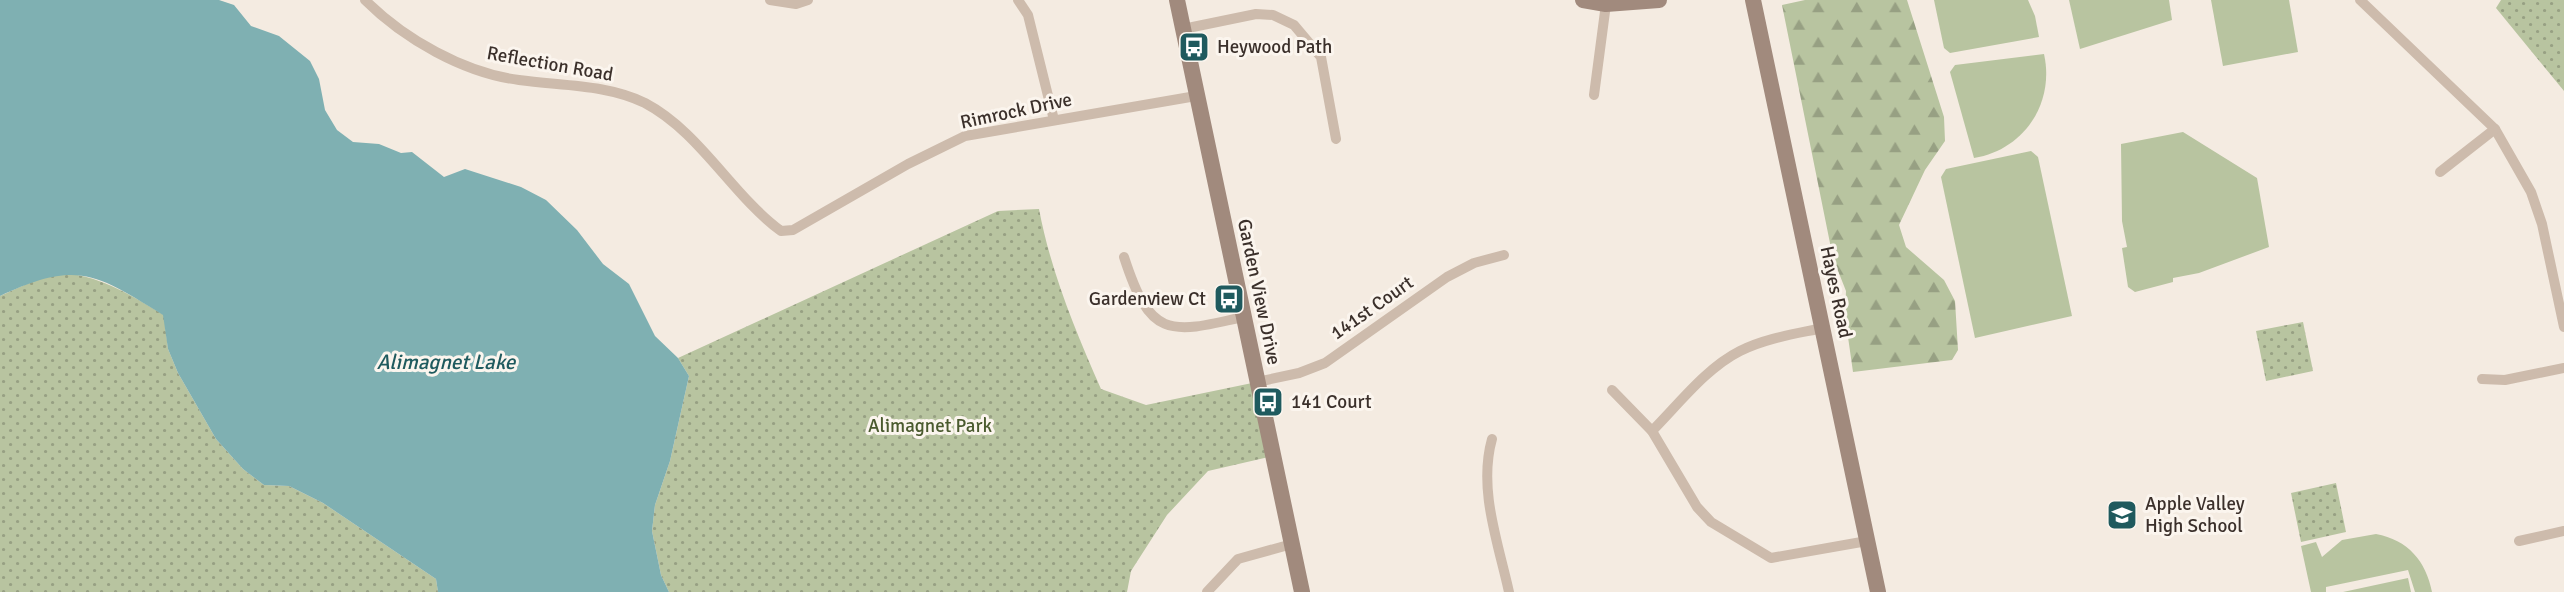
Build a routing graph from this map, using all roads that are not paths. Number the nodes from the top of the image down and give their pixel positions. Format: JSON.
{"nodes":[{"id":1,"x":365,"y":0,"type":"edge"},
{"id":2,"x":770,"y":0,"type":"edge"},
{"id":3,"x":808,"y":0,"type":"edge"},
{"id":4,"x":1018,"y":0,"type":"edge"},
{"id":5,"x":1177,"y":0,"type":"edge"},
{"id":6,"x":1583,"y":0,"type":"edge"},
{"id":7,"x":1659,"y":0,"type":"edge"},
{"id":8,"x":1753,"y":0,"type":"edge"},
{"id":9,"x":2367,"y":3,"type":"edge"},
{"id":10,"x":1606,"y":4,"type":"junction"},
{"id":11,"x":1183,"y":29,"type":"junction"},
{"id":12,"x":1594,"y":95,"type":"dead end"},
{"id":13,"x":1196,"y":96,"type":"junction"},
{"id":14,"x":1054,"y":120,"type":"junction"},
{"id":15,"x":2495,"y":129,"type":"junction"},
{"id":16,"x":1336,"y":139,"type":"dead end"},
{"id":17,"x":2440,"y":172,"type":"dead end"},
{"id":18,"x":780,"y":231,"type":"joint"},
{"id":19,"x":1504,"y":255,"type":"dead end"},
{"id":20,"x":1124,"y":257,"type":"dead end"},
{"id":21,"x":2558,"y":274,"type":"edge"},
{"id":22,"x":1243,"y":317,"type":"junction"},
{"id":23,"x":2564,"y":327,"type":"edge"},
{"id":24,"x":1823,"y":328,"type":"junction"},
{"id":25,"x":2564,"y":368,"type":"edge"},
{"id":26,"x":2482,"y":379,"type":"dead end"},
{"id":27,"x":1257,"y":382,"type":"junction"},
{"id":28,"x":1612,"y":390,"type":"dead end"},
{"id":29,"x":1652,"y":431,"type":"junction"},
{"id":30,"x":1492,"y":439,"type":"dead end"},
{"id":31,"x":2564,"y":531,"type":"edge"},
{"id":32,"x":1867,"y":541,"type":"junction"},
{"id":33,"x":2519,"y":541,"type":"dead end"},
{"id":34,"x":1292,"y":544,"type":"junction"},
{"id":35,"x":1207,"y":592,"type":"edge"},
{"id":36,"x":1302,"y":592,"type":"edge"},
{"id":37,"x":1509,"y":592,"type":"edge"},
{"id":38,"x":1878,"y":592,"type":"edge"}],
"edges":[{"from":1,"to":18,"type":"street","name":"Reflection Road"},
{"from":2,"to":3,"type":"street"},
{"from":4,"to":14,"type":"street"},
{"from":5,"to":11,"type":"street","name":"Garden View Drive"},
{"from":6,"to":10,"type":"street"},
{"from":7,"to":10,"type":"street"},
{"from":8,"to":24,"type":"street","name":"Hayes Road"},
{"from":9,"to":15,"type":"street"},
{"from":10,"to":12,"type":"street"},
{"from":11,"to":13,"type":"street","name":"Garden View Drive"},
{"from":11,"to":16,"type":"street"},
{"from":13,"to":14,"type":"street","name":"Rimrock Drive"},
{"from":13,"to":22,"type":"street","name":"Garden View Drive"},
{"from":14,"to":18,"type":"street","name":"Rimrock Drive"},
{"from":15,"to":17,"type":"street"},
{"from":15,"to":21,"type":"street"},
{"from":19,"to":27,"type":"street","name":"141st Court"},
{"from":20,"to":22,"type":"street"},
{"from":21,"to":23,"type":"street"},
{"from":22,"to":27,"type":"street","name":"Garden View Drive"},
{"from":24,"to":29,"type":"street"},
{"from":24,"to":32,"type":"street","name":"Hayes Road"},
{"from":25,"to":26,"type":"street"},
{"from":27,"to":34,"type":"street","name":"Garden View Drive"},
{"from":28,"to":29,"type":"street"},
{"from":29,"to":32,"type":"street"},
{"from":30,"to":37,"type":"street"},
{"from":31,"to":33,"type":"street"},
{"from":32,"to":38,"type":"street","name":"Hayes Road"},
{"from":34,"to":35,"type":"street"},
{"from":34,"to":36,"type":"street","name":"Garden View Drive"}]}
